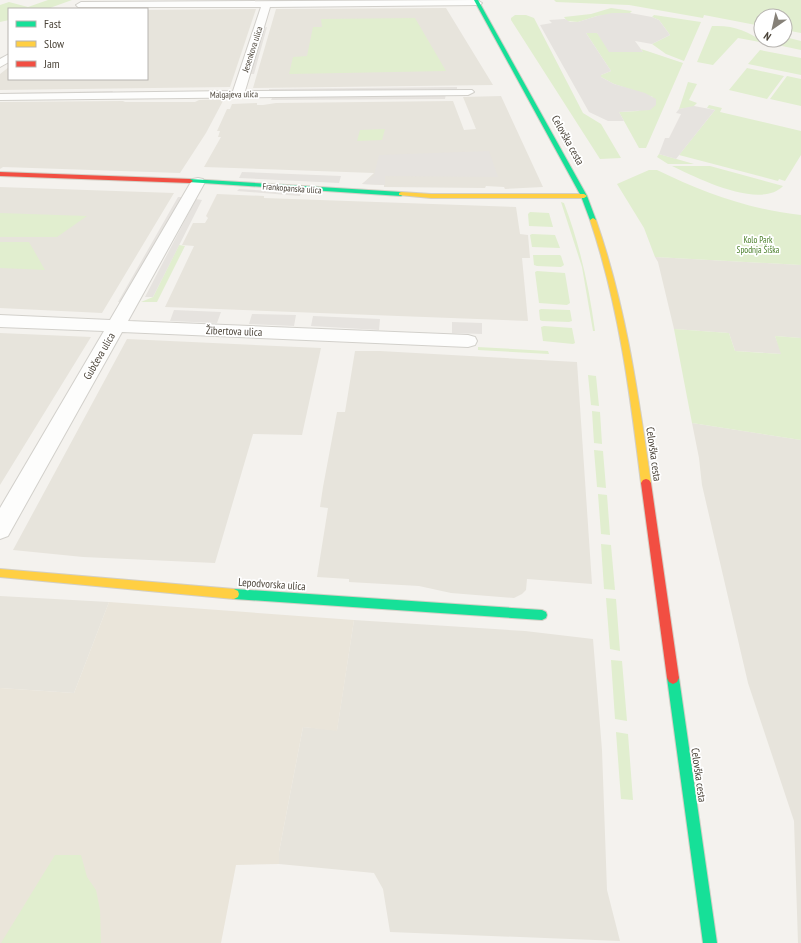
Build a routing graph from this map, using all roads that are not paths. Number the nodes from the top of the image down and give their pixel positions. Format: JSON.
{"nodes":[{"id":1,"x":476,"y":2,"type":"edge"},
{"id":2,"x":81,"y":5,"type":"edge"},
{"id":3,"x":266,"y":5,"type":"junction"},
{"id":4,"x":8,"y":58,"type":"edge"},
{"id":5,"x":0,"y":64,"type":"edge"},
{"id":6,"x":468,"y":92,"type":"dead end"},
{"id":7,"x":238,"y":94,"type":"junction"},
{"id":8,"x":0,"y":97,"type":"edge"},
{"id":9,"x":0,"y":174,"type":"edge"},
{"id":10,"x":198,"y":182,"type":"junction"},
{"id":11,"x":584,"y":196,"type":"junction"},
{"id":12,"x":0,"y":321,"type":"edge"},
{"id":13,"x":116,"y":327,"type":"junction"},
{"id":14,"x":468,"y":341,"type":"dead end"},
{"id":15,"x":0,"y":529,"type":"edge"},
{"id":16,"x":0,"y":573,"type":"edge"},
{"id":17,"x":542,"y":615,"type":"dead end"},
{"id":18,"x":710,"y":943,"type":"edge"}],
"edges":[{"from":1,"to":3,"type":"street"},
{"from":1,"to":11,"type":"main road","name":"Celovška cesta"},
{"from":2,"to":3,"type":"street"},
{"from":3,"to":7,"type":"street","name":"Jesenkova ulica"},
{"from":4,"to":5,"type":"street"},
{"from":6,"to":7,"type":"street","name":"Malgajeva ulica"},
{"from":7,"to":8,"type":"street","name":"Malgajeva ulica"},
{"from":9,"to":10,"type":"main road","name":"Frankopanska ulica"},
{"from":10,"to":11,"type":"main road","name":"Frankopanska ulica"},
{"from":10,"to":13,"type":"street","name":"Gubčeva ulica"},
{"from":11,"to":18,"type":"main road","name":"Celovška cesta"},
{"from":12,"to":13,"type":"street","name":"Žibertova ulica"},
{"from":13,"to":14,"type":"street","name":"Žibertova ulica"},
{"from":13,"to":15,"type":"street","name":"Gubčeva ulica"},
{"from":16,"to":17,"type":"main road","name":"Lepodvorska ulica"}]}
